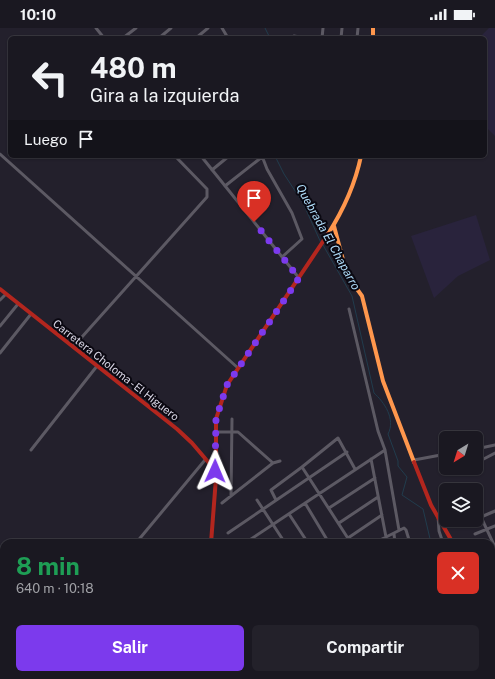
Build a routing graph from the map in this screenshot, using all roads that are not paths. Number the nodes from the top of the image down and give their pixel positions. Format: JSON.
{"nodes":[{"id":1,"x":136,"y":28,"type":"edge"},
{"id":2,"x":171,"y":28,"type":"edge"},
{"id":3,"x":208,"y":28,"type":"edge"},
{"id":4,"x":126,"y":36,"type":"edge"},
{"id":5,"x":161,"y":36,"type":"edge"},
{"id":6,"x":198,"y":36,"type":"edge"},
{"id":7,"x":0,"y":154,"type":"edge"},
{"id":8,"x":177,"y":158,"type":"edge"},
{"id":9,"x":203,"y":158,"type":"edge"},
{"id":10,"x":227,"y":158,"type":"edge"},
{"id":11,"x":260,"y":158,"type":"edge"},
{"id":12,"x":263,"y":158,"type":"edge"},
{"id":13,"x":361,"y":158,"type":"edge"},
{"id":14,"x":212,"y":170,"type":"junction"},
{"id":15,"x":225,"y":186,"type":"junction"},
{"id":16,"x":334,"y":226,"type":"junction"},
{"id":17,"x":282,"y":257,"type":"junction"},
{"id":18,"x":136,"y":276,"type":"junction"},
{"id":19,"x":299,"y":278,"type":"junction"},
{"id":20,"x":0,"y":289,"type":"edge"},
{"id":21,"x":6,"y":294,"type":"junction"},
{"id":22,"x":0,"y":300,"type":"edge"},
{"id":23,"x":18,"y":304,"type":"junction"},
{"id":24,"x":349,"y":309,"type":"dead end"},
{"id":25,"x":31,"y":314,"type":"junction"},
{"id":26,"x":0,"y":326,"type":"edge"},
{"id":27,"x":73,"y":346,"type":"junction"},
{"id":28,"x":0,"y":353,"type":"edge"},
{"id":29,"x":97,"y":366,"type":"junction"},
{"id":30,"x":238,"y":368,"type":"junction"},
{"id":31,"x":232,"y":419,"type":"dead end"},
{"id":32,"x":233,"y":431,"type":"junction"},
{"id":33,"x":215,"y":432,"type":"junction"},
{"id":34,"x":495,"y":445,"type":"edge"},
{"id":35,"x":483,"y":448,"type":"edge"},
{"id":36,"x":31,"y":450,"type":"dead end"},
{"id":37,"x":384,"y":450,"type":"junction"},
{"id":38,"x":347,"y":452,"type":"junction"},
{"id":39,"x":495,"y":453,"type":"edge"},
{"id":40,"x":439,"y":455,"type":"edge"},
{"id":41,"x":371,"y":459,"type":"junction"},
{"id":42,"x":483,"y":459,"type":"edge"},
{"id":43,"x":205,"y":460,"type":"junction"},
{"id":44,"x":414,"y":460,"type":"junction"},
{"id":45,"x":280,"y":462,"type":"dead end"},
{"id":46,"x":273,"y":463,"type":"junction"},
{"id":47,"x":302,"y":467,"type":"junction"},
{"id":48,"x":355,"y":469,"type":"junction"},
{"id":49,"x":215,"y":471,"type":"junction"},
{"id":50,"x":310,"y":478,"type":"junction"},
{"id":51,"x":375,"y":478,"type":"junction"},
{"id":52,"x":319,"y":493,"type":"junction"},
{"id":53,"x":231,"y":496,"type":"junction"},
{"id":54,"x":378,"y":497,"type":"junction"},
{"id":55,"x":257,"y":500,"type":"dead end"},
{"id":56,"x":276,"y":500,"type":"junction"},
{"id":57,"x":222,"y":503,"type":"dead end"},
{"id":58,"x":305,"y":503,"type":"junction"},
{"id":59,"x":329,"y":508,"type":"junction"},
{"id":60,"x":263,"y":509,"type":"junction"},
{"id":61,"x":495,"y":511,"type":"edge"},
{"id":62,"x":289,"y":514,"type":"junction"},
{"id":63,"x":382,"y":515,"type":"junction"},
{"id":64,"x":438,"y":516,"type":"junction"},
{"id":65,"x":339,"y":523,"type":"junction"},
{"id":66,"x":272,"y":524,"type":"junction"},
{"id":67,"x":495,"y":526,"type":"edge"},
{"id":68,"x":487,"y":529,"type":"junction"},
{"id":69,"x":399,"y":530,"type":"junction"},
{"id":70,"x":228,"y":533,"type":"dead end"},
{"id":71,"x":394,"y":534,"type":"junction"},
{"id":72,"x":474,"y":534,"type":"dead end"},
{"id":73,"x":386,"y":537,"type":"junction"},
{"id":74,"x":348,"y":538,"type":"joint"},
{"id":75,"x":139,"y":539,"type":"edge"},
{"id":76,"x":210,"y":539,"type":"edge"},
{"id":77,"x":251,"y":539,"type":"edge"},
{"id":78,"x":281,"y":539,"type":"edge"},
{"id":79,"x":305,"y":539,"type":"edge"},
{"id":80,"x":327,"y":539,"type":"edge"},
{"id":81,"x":382,"y":539,"type":"edge"},
{"id":82,"x":395,"y":539,"type":"edge"},
{"id":83,"x":409,"y":539,"type":"edge"},
{"id":84,"x":442,"y":539,"type":"edge"},
{"id":85,"x":451,"y":539,"type":"edge"},
{"id":86,"x":492,"y":539,"type":"edge"}],
"edges":[{"from":1,"to":4,"type":"street"},
{"from":2,"to":5,"type":"street"},
{"from":3,"to":6,"type":"street"},
{"from":7,"to":18,"type":"street"},
{"from":8,"to":18,"type":"street"},
{"from":9,"to":14,"type":"street"},
{"from":10,"to":14,"type":"street"},
{"from":11,"to":15,"type":"street"},
{"from":12,"to":17,"type":"street"},
{"from":13,"to":16,"type":"street"},
{"from":14,"to":15,"type":"street"},
{"from":15,"to":17,"type":"street"},
{"from":16,"to":19,"type":"street"},
{"from":16,"to":44,"type":"street"},
{"from":17,"to":19,"type":"street"},
{"from":18,"to":27,"type":"street"},
{"from":18,"to":30,"type":"street"},
{"from":19,"to":30,"type":"street"},
{"from":20,"to":21,"type":"street","name":"Carretera Choloma - El Higuero"},
{"from":21,"to":22,"type":"street"},
{"from":21,"to":23,"type":"street","name":"Carretera Choloma - El Higuero"},
{"from":23,"to":25,"type":"street","name":"Carretera Choloma - El Higuero"},
{"from":23,"to":26,"type":"street"},
{"from":24,"to":37,"type":"street"},
{"from":25,"to":27,"type":"street","name":"Carretera Choloma - El Higuero"},
{"from":25,"to":28,"type":"street"},
{"from":27,"to":29,"type":"street","name":"Carretera Choloma - El Higuero"},
{"from":29,"to":36,"type":"street"},
{"from":29,"to":43,"type":"street","name":"Carretera Choloma - El Higuero"},
{"from":30,"to":33,"type":"street"},
{"from":31,"to":32,"type":"street"},
{"from":32,"to":33,"type":"street"},
{"from":32,"to":46,"type":"street"},
{"from":32,"to":53,"type":"street"},
{"from":33,"to":49,"type":"street"},
{"from":34,"to":35,"type":"street"},
{"from":37,"to":41,"type":"street"},
{"from":37,"to":69,"type":"street"},
{"from":38,"to":47,"type":"street"},
{"from":38,"to":48,"type":"street"},
{"from":38,"to":50,"type":"street"},
{"from":39,"to":42,"type":"street"},
{"from":40,"to":44,"type":"street"},
{"from":41,"to":48,"type":"street"},
{"from":41,"to":51,"type":"street"},
{"from":43,"to":49,"type":"street","name":"Carretera Choloma - El Higuero"},
{"from":43,"to":75,"type":"street"},
{"from":44,"to":64,"type":"street"},
{"from":45,"to":46,"type":"street"},
{"from":46,"to":53,"type":"street"},
{"from":47,"to":50,"type":"street"},
{"from":47,"to":56,"type":"street"},
{"from":48,"to":52,"type":"street"},
{"from":49,"to":76,"type":"street"},
{"from":50,"to":52,"type":"street"},
{"from":50,"to":56,"type":"street"},
{"from":51,"to":54,"type":"street"},
{"from":51,"to":59,"type":"street"},
{"from":52,"to":58,"type":"street"},
{"from":52,"to":59,"type":"street"},
{"from":53,"to":57,"type":"street"},
{"from":54,"to":63,"type":"street"},
{"from":54,"to":65,"type":"street"},
{"from":55,"to":60,"type":"street"},
{"from":56,"to":60,"type":"street"},
{"from":58,"to":62,"type":"street"},
{"from":58,"to":80,"type":"street"},
{"from":59,"to":65,"type":"street"},
{"from":60,"to":66,"type":"street"},
{"from":60,"to":70,"type":"street"},
{"from":61,"to":68,"type":"street"},
{"from":62,"to":66,"type":"street"},
{"from":62,"to":79,"type":"street"},
{"from":63,"to":73,"type":"street"},
{"from":63,"to":74,"type":"street"},
{"from":64,"to":84,"type":"street"},
{"from":64,"to":85,"type":"street"},
{"from":65,"to":74,"type":"street"},
{"from":66,"to":77,"type":"street"},
{"from":66,"to":78,"type":"street"},
{"from":67,"to":68,"type":"street"},
{"from":68,"to":72,"type":"street"},
{"from":68,"to":86,"type":"street"},
{"from":69,"to":71,"type":"street"},
{"from":69,"to":83,"type":"street"},
{"from":71,"to":73,"type":"street"},
{"from":71,"to":82,"type":"street"},
{"from":73,"to":81,"type":"street"}]}
